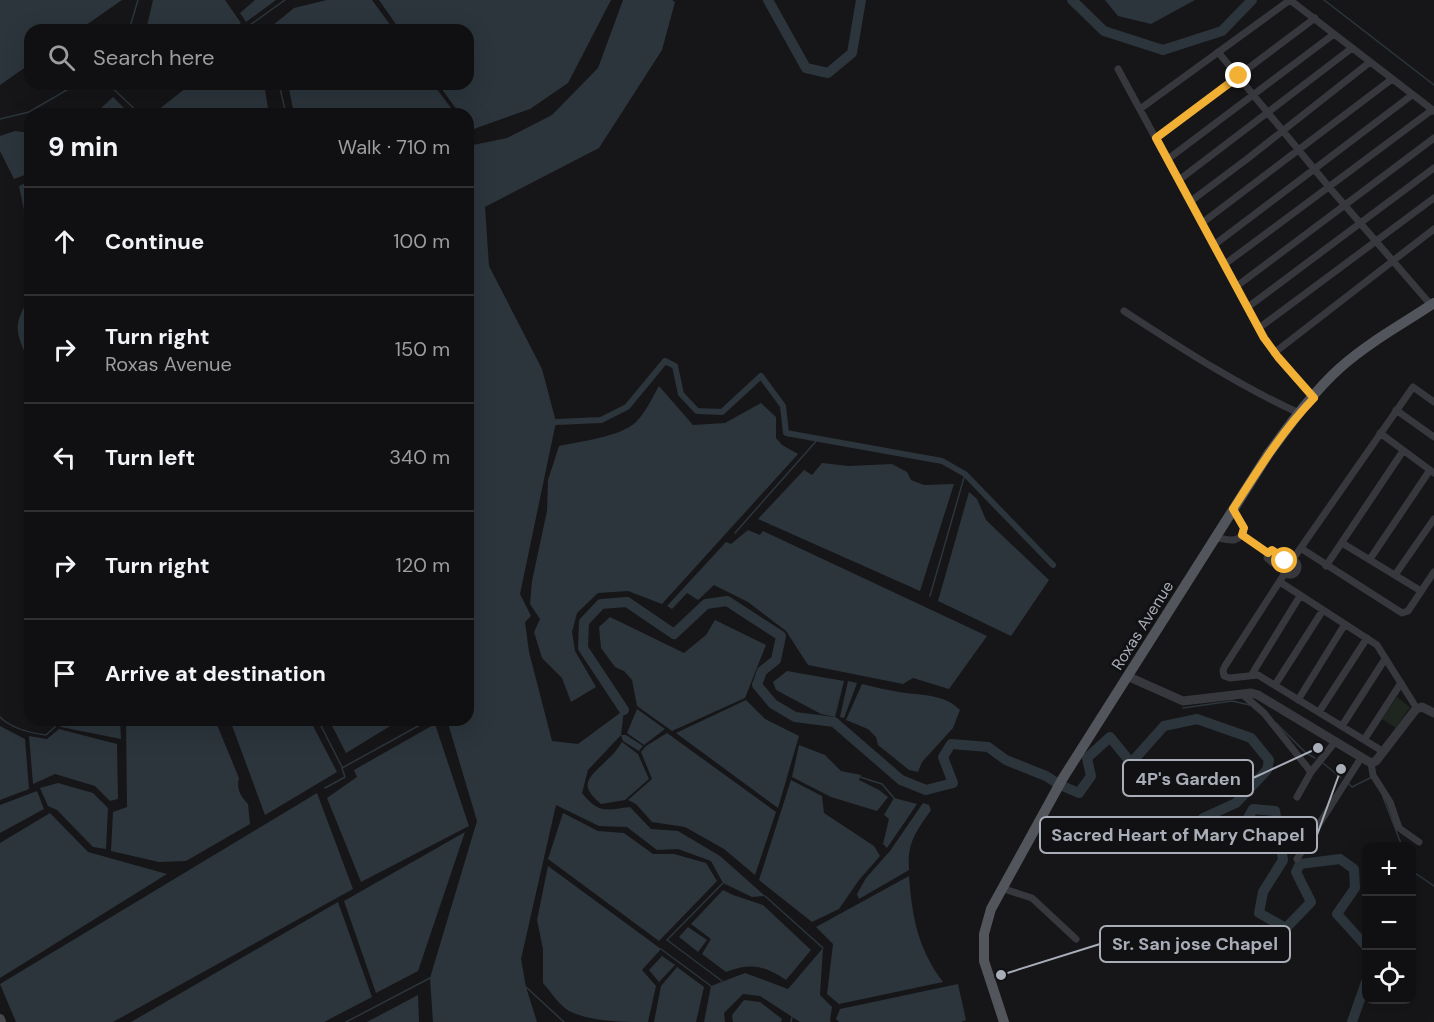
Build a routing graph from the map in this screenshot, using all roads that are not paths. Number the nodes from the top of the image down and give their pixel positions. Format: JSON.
{"nodes":[{"id":1,"x":1315,"y":18,"type":"junction"},
{"id":2,"x":1334,"y":34,"type":"junction"},
{"id":3,"x":1352,"y":48,"type":"junction"},
{"id":4,"x":1218,"y":52,"type":"junction"},
{"id":5,"x":1370,"y":62,"type":"junction"},
{"id":6,"x":1118,"y":69,"type":"dead end"},
{"id":7,"x":1239,"y":76,"type":"junction"},
{"id":8,"x":1392,"y":79,"type":"junction"},
{"id":9,"x":1253,"y":95,"type":"junction"},
{"id":10,"x":1412,"y":95,"type":"junction"},
{"id":11,"x":1140,"y":108,"type":"junction"},
{"id":12,"x":1433,"y":111,"type":"edge"},
{"id":13,"x":1267,"y":113,"type":"junction"},
{"id":14,"x":1283,"y":132,"type":"junction"},
{"id":15,"x":1156,"y":138,"type":"junction"},
{"id":16,"x":1434,"y":138,"type":"edge"},
{"id":17,"x":1300,"y":150,"type":"junction"},
{"id":18,"x":1168,"y":159,"type":"junction"},
{"id":19,"x":1434,"y":168,"type":"edge"},
{"id":20,"x":1315,"y":169,"type":"junction"},
{"id":21,"x":1179,"y":180,"type":"junction"},
{"id":22,"x":1329,"y":188,"type":"junction"},
{"id":23,"x":1434,"y":198,"type":"edge"},
{"id":24,"x":1191,"y":201,"type":"junction"},
{"id":25,"x":1345,"y":205,"type":"junction"},
{"id":26,"x":1202,"y":223,"type":"junction"},
{"id":27,"x":1361,"y":224,"type":"junction"},
{"id":28,"x":1434,"y":229,"type":"edge"},
{"id":29,"x":1376,"y":241,"type":"junction"},
{"id":30,"x":1214,"y":245,"type":"junction"},
{"id":31,"x":1394,"y":261,"type":"junction"},
{"id":32,"x":1225,"y":264,"type":"junction"},
{"id":33,"x":1237,"y":286,"type":"junction"},
{"id":34,"x":1432,"y":304,"type":"edge"},
{"id":35,"x":1248,"y":307,"type":"junction"},
{"id":36,"x":1124,"y":311,"type":"dead end"},
{"id":37,"x":1259,"y":328,"type":"junction"},
{"id":38,"x":1275,"y":352,"type":"junction"},
{"id":39,"x":1314,"y":398,"type":"junction"},
{"id":40,"x":1434,"y":402,"type":"edge"},
{"id":41,"x":1396,"y":410,"type":"junction"},
{"id":42,"x":1299,"y":413,"type":"junction"},
{"id":43,"x":1380,"y":434,"type":"junction"},
{"id":44,"x":1434,"y":437,"type":"edge"},
{"id":45,"x":1403,"y":451,"type":"junction"},
{"id":46,"x":1432,"y":471,"type":"edge"},
{"id":47,"x":1233,"y":509,"type":"junction"},
{"id":48,"x":1434,"y":519,"type":"edge"},
{"id":49,"x":1242,"y":535,"type":"junction"},
{"id":50,"x":1215,"y":537,"type":"junction"},
{"id":51,"x":1342,"y":543,"type":"junction"},
{"id":52,"x":1302,"y":549,"type":"junction"},
{"id":53,"x":1370,"y":559,"type":"junction"},
{"id":54,"x":1293,"y":560,"type":"junction"},
{"id":55,"x":1281,"y":562,"type":"junction"},
{"id":56,"x":1326,"y":566,"type":"junction"},
{"id":57,"x":1434,"y":572,"type":"edge"},
{"id":58,"x":1285,"y":573,"type":"junction"},
{"id":59,"x":1395,"y":575,"type":"junction"},
{"id":60,"x":1280,"y":582,"type":"junction"},
{"id":61,"x":1421,"y":591,"type":"junction"},
{"id":62,"x":1300,"y":596,"type":"junction"},
{"id":63,"x":1323,"y":610,"type":"junction"},
{"id":64,"x":1345,"y":624,"type":"junction"},
{"id":65,"x":1367,"y":638,"type":"junction"},
{"id":66,"x":1385,"y":658,"type":"junction"},
{"id":67,"x":1252,"y":674,"type":"junction"},
{"id":68,"x":1127,"y":676,"type":"junction"},
{"id":69,"x":1401,"y":683,"type":"junction"},
{"id":70,"x":1275,"y":685,"type":"junction"},
{"id":71,"x":1242,"y":694,"type":"junction"},
{"id":72,"x":1298,"y":700,"type":"junction"},
{"id":73,"x":1414,"y":704,"type":"dead end"},
{"id":74,"x":1319,"y":712,"type":"junction"},
{"id":75,"x":1434,"y":713,"type":"edge"},
{"id":76,"x":1342,"y":726,"type":"junction"},
{"id":77,"x":1364,"y":740,"type":"junction"},
{"id":78,"x":1335,"y":742,"type":"junction"},
{"id":79,"x":1379,"y":749,"type":"dead end"},
{"id":80,"x":1361,"y":758,"type":"junction"},
{"id":81,"x":1371,"y":763,"type":"junction"},
{"id":82,"x":1311,"y":772,"type":"junction"},
{"id":83,"x":1297,"y":797,"type":"dead end"},
{"id":84,"x":1419,"y":842,"type":"dead end"},
{"id":85,"x":1297,"y":859,"type":"dead end"},
{"id":86,"x":1002,"y":888,"type":"junction"},
{"id":87,"x":1076,"y":939,"type":"dead end"},
{"id":88,"x":1004,"y":1022,"type":"edge"}],
"edges":[{"from":1,"to":2,"type":"street"},
{"from":1,"to":4,"type":"street"},
{"from":1,"to":7,"type":"street"},
{"from":2,"to":3,"type":"street"},
{"from":2,"to":9,"type":"street"},
{"from":3,"to":5,"type":"street"},
{"from":3,"to":13,"type":"street"},
{"from":4,"to":7,"type":"street"},
{"from":4,"to":11,"type":"street"},
{"from":5,"to":8,"type":"street"},
{"from":5,"to":14,"type":"street"},
{"from":6,"to":11,"type":"street"},
{"from":7,"to":9,"type":"street"},
{"from":7,"to":15,"type":"street"},
{"from":8,"to":10,"type":"street"},
{"from":8,"to":17,"type":"street"},
{"from":9,"to":13,"type":"street"},
{"from":9,"to":18,"type":"street"},
{"from":10,"to":12,"type":"street"},
{"from":10,"to":20,"type":"street"},
{"from":11,"to":15,"type":"street"},
{"from":12,"to":22,"type":"street"},
{"from":13,"to":14,"type":"street"},
{"from":13,"to":21,"type":"street"},
{"from":14,"to":17,"type":"street"},
{"from":14,"to":24,"type":"street"},
{"from":15,"to":18,"type":"street"},
{"from":16,"to":25,"type":"street"},
{"from":17,"to":20,"type":"street"},
{"from":17,"to":26,"type":"street"},
{"from":18,"to":21,"type":"street"},
{"from":19,"to":27,"type":"street"},
{"from":20,"to":22,"type":"street"},
{"from":20,"to":30,"type":"street"},
{"from":21,"to":24,"type":"street"},
{"from":22,"to":25,"type":"street"},
{"from":22,"to":32,"type":"street"},
{"from":23,"to":29,"type":"street"},
{"from":24,"to":26,"type":"street"},
{"from":25,"to":27,"type":"street"},
{"from":25,"to":33,"type":"street"},
{"from":26,"to":30,"type":"street"},
{"from":27,"to":29,"type":"street"},
{"from":27,"to":35,"type":"street"},
{"from":28,"to":31,"type":"street"},
{"from":29,"to":31,"type":"street"},
{"from":29,"to":37,"type":"street"},
{"from":30,"to":32,"type":"street"},
{"from":31,"to":34,"type":"street"},
{"from":31,"to":38,"type":"street"},
{"from":32,"to":33,"type":"street"},
{"from":33,"to":35,"type":"street"},
{"from":34,"to":39,"type":"main road","name":"Roxas Avenue"},
{"from":35,"to":37,"type":"street"},
{"from":36,"to":42,"type":"street"},
{"from":37,"to":38,"type":"street"},
{"from":38,"to":39,"type":"street"},
{"from":39,"to":42,"type":"main road","name":"Roxas Avenue"},
{"from":40,"to":41,"type":"street"},
{"from":41,"to":43,"type":"street"},
{"from":41,"to":44,"type":"street"},
{"from":42,"to":47,"type":"main road","name":"Roxas Avenue"},
{"from":43,"to":45,"type":"street"},
{"from":43,"to":52,"type":"street"},
{"from":45,"to":46,"type":"street"},
{"from":45,"to":51,"type":"street"},
{"from":46,"to":53,"type":"street"},
{"from":47,"to":49,"type":"street"},
{"from":47,"to":50,"type":"main road","name":"Roxas Avenue"},
{"from":48,"to":59,"type":"street"},
{"from":49,"to":50,"type":"street"},
{"from":49,"to":55,"type":"street"},
{"from":50,"to":68,"type":"main road","name":"Roxas Avenue"},
{"from":51,"to":53,"type":"street"},
{"from":51,"to":56,"type":"street"},
{"from":52,"to":54,"type":"street"},
{"from":52,"to":56,"type":"street"},
{"from":53,"to":59,"type":"street"},
{"from":54,"to":55,"type":"street"},
{"from":54,"to":58,"type":"street"},
{"from":55,"to":58,"type":"street"},
{"from":56,"to":61,"type":"street"},
{"from":57,"to":61,"type":"street"},
{"from":58,"to":60,"type":"street"},
{"from":59,"to":61,"type":"street"},
{"from":60,"to":62,"type":"street"},
{"from":60,"to":67,"type":"street"},
{"from":62,"to":63,"type":"street"},
{"from":62,"to":67,"type":"street"},
{"from":63,"to":64,"type":"street"},
{"from":63,"to":70,"type":"street"},
{"from":64,"to":65,"type":"street"},
{"from":64,"to":72,"type":"street"},
{"from":65,"to":66,"type":"street"},
{"from":65,"to":74,"type":"street"},
{"from":66,"to":69,"type":"street"},
{"from":66,"to":76,"type":"street"},
{"from":67,"to":70,"type":"street"},
{"from":68,"to":71,"type":"street"},
{"from":68,"to":86,"type":"main road","name":"Roxas Avenue"},
{"from":69,"to":73,"type":"street"},
{"from":69,"to":77,"type":"street"},
{"from":70,"to":72,"type":"street"},
{"from":71,"to":78,"type":"street"},
{"from":71,"to":82,"type":"street"},
{"from":72,"to":74,"type":"street"},
{"from":74,"to":76,"type":"street"},
{"from":75,"to":81,"type":"street"},
{"from":76,"to":77,"type":"street"},
{"from":77,"to":79,"type":"street"},
{"from":78,"to":80,"type":"street"},
{"from":78,"to":82,"type":"street"},
{"from":80,"to":81,"type":"street"},
{"from":80,"to":85,"type":"street"},
{"from":81,"to":84,"type":"street"},
{"from":82,"to":83,"type":"street"},
{"from":86,"to":87,"type":"street"},
{"from":86,"to":88,"type":"main road","name":"Roxas Avenue"}]}
